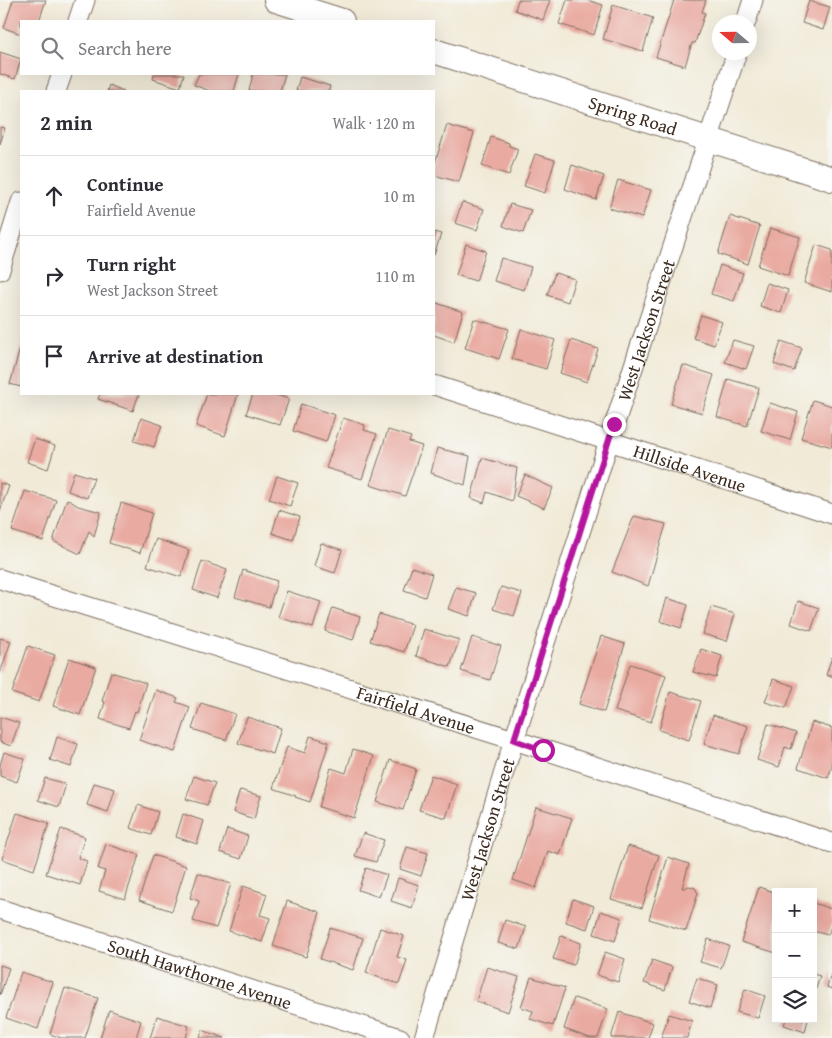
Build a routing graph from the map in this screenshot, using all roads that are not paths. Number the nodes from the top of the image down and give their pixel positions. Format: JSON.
{"nodes":[{"id":1,"x":85,"y":0,"type":"edge"},
{"id":2,"x":276,"y":0,"type":"edge"},
{"id":3,"x":753,"y":0,"type":"edge"},
{"id":4,"x":748,"y":15,"type":"edge"},
{"id":5,"x":78,"y":20,"type":"edge"},
{"id":6,"x":339,"y":20,"type":"edge"},
{"id":7,"x":435,"y":51,"type":"edge"},
{"id":8,"x":734,"y":60,"type":"edge"},
{"id":9,"x":62,"y":75,"type":"edge"},
{"id":10,"x":56,"y":90,"type":"edge"},
{"id":11,"x":708,"y":140,"type":"junction"},
{"id":12,"x":832,"y":179,"type":"edge"},
{"id":13,"x":20,"y":206,"type":"edge"},
{"id":14,"x":9,"y":251,"type":"edge"},
{"id":15,"x":0,"y":270,"type":"edge"},
{"id":16,"x":435,"y":385,"type":"edge"},
{"id":17,"x":609,"y":440,"type":"junction"},
{"id":18,"x":832,"y":514,"type":"edge"},
{"id":19,"x":0,"y":579,"type":"edge"},
{"id":20,"x":514,"y":740,"type":"junction"},
{"id":21,"x":832,"y":843,"type":"edge"},
{"id":22,"x":0,"y":909,"type":"edge"},
{"id":23,"x":400,"y":1038,"type":"edge"},
{"id":24,"x":424,"y":1038,"type":"edge"}],
"edges":[{"from":1,"to":5,"type":"street"},
{"from":2,"to":6,"type":"street"},
{"from":3,"to":4,"type":"street"},
{"from":7,"to":11,"type":"street","name":"Spring Road"},
{"from":8,"to":11,"type":"street","name":"West Jackson Street"},
{"from":9,"to":10,"type":"street"},
{"from":11,"to":12,"type":"street","name":"Spring Road"},
{"from":11,"to":17,"type":"street","name":"West Jackson Street"},
{"from":13,"to":14,"type":"street"},
{"from":14,"to":15,"type":"street"},
{"from":16,"to":17,"type":"street","name":"Hillside Avenue"},
{"from":17,"to":18,"type":"street","name":"Hillside Avenue"},
{"from":17,"to":20,"type":"street","name":"West Jackson Street"},
{"from":19,"to":20,"type":"street","name":"Fairfield Avenue"},
{"from":20,"to":21,"type":"street","name":"Fairfield Avenue"},
{"from":20,"to":24,"type":"street","name":"West Jackson Street"},
{"from":22,"to":23,"type":"street","name":"South Hawthorne Avenue"}]}
